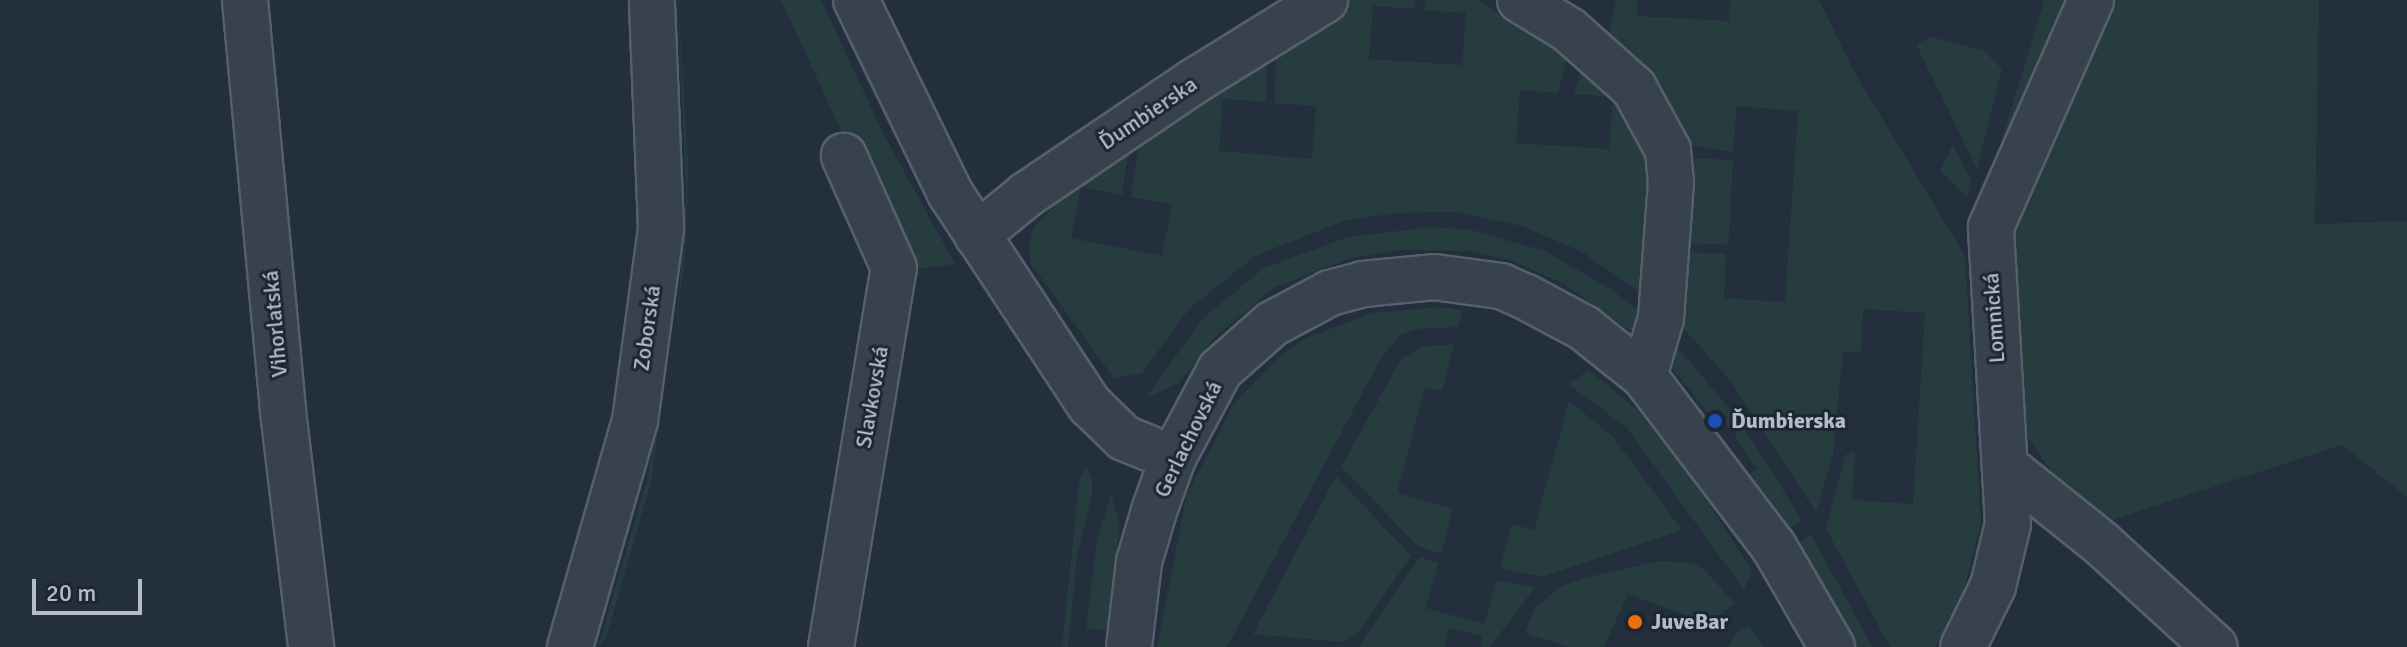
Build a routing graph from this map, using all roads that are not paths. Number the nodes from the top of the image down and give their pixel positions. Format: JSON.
{"nodes":[{"id":1,"x":245,"y":0,"type":"edge"},
{"id":2,"x":652,"y":0,"type":"edge"},
{"id":3,"x":856,"y":0,"type":"edge"},
{"id":4,"x":1325,"y":0,"type":"edge"},
{"id":5,"x":1520,"y":0,"type":"edge"},
{"id":6,"x":2091,"y":0,"type":"edge"},
{"id":7,"x":844,"y":156,"type":"dead end"},
{"id":8,"x":977,"y":235,"type":"junction"},
{"id":9,"x":1644,"y":376,"type":"junction"},
{"id":10,"x":1173,"y":458,"type":"junction"},
{"id":11,"x":2006,"y":467,"type":"junction"},
{"id":12,"x":311,"y":647,"type":"edge"},
{"id":13,"x":570,"y":647,"type":"edge"},
{"id":14,"x":831,"y":647,"type":"edge"},
{"id":15,"x":1129,"y":647,"type":"edge"},
{"id":16,"x":1832,"y":647,"type":"edge"},
{"id":17,"x":1963,"y":647,"type":"edge"},
{"id":18,"x":2215,"y":647,"type":"edge"}],
"edges":[{"from":1,"to":12,"type":"street","name":"Vihorlatská"},
{"from":2,"to":13,"type":"street","name":"Zoborská"},
{"from":3,"to":8,"type":"street"},
{"from":4,"to":8,"type":"street","name":"Ďumbierska"},
{"from":5,"to":9,"type":"street"},
{"from":6,"to":11,"type":"street","name":"Lomnická"},
{"from":7,"to":14,"type":"street","name":"Slavkovská"},
{"from":8,"to":10,"type":"street"},
{"from":9,"to":10,"type":"street","name":"Gerlachovská"},
{"from":9,"to":16,"type":"street"},
{"from":10,"to":15,"type":"street","name":"Gerlachovská"},
{"from":11,"to":17,"type":"street","name":"Lomnická"},
{"from":11,"to":18,"type":"street"}]}
